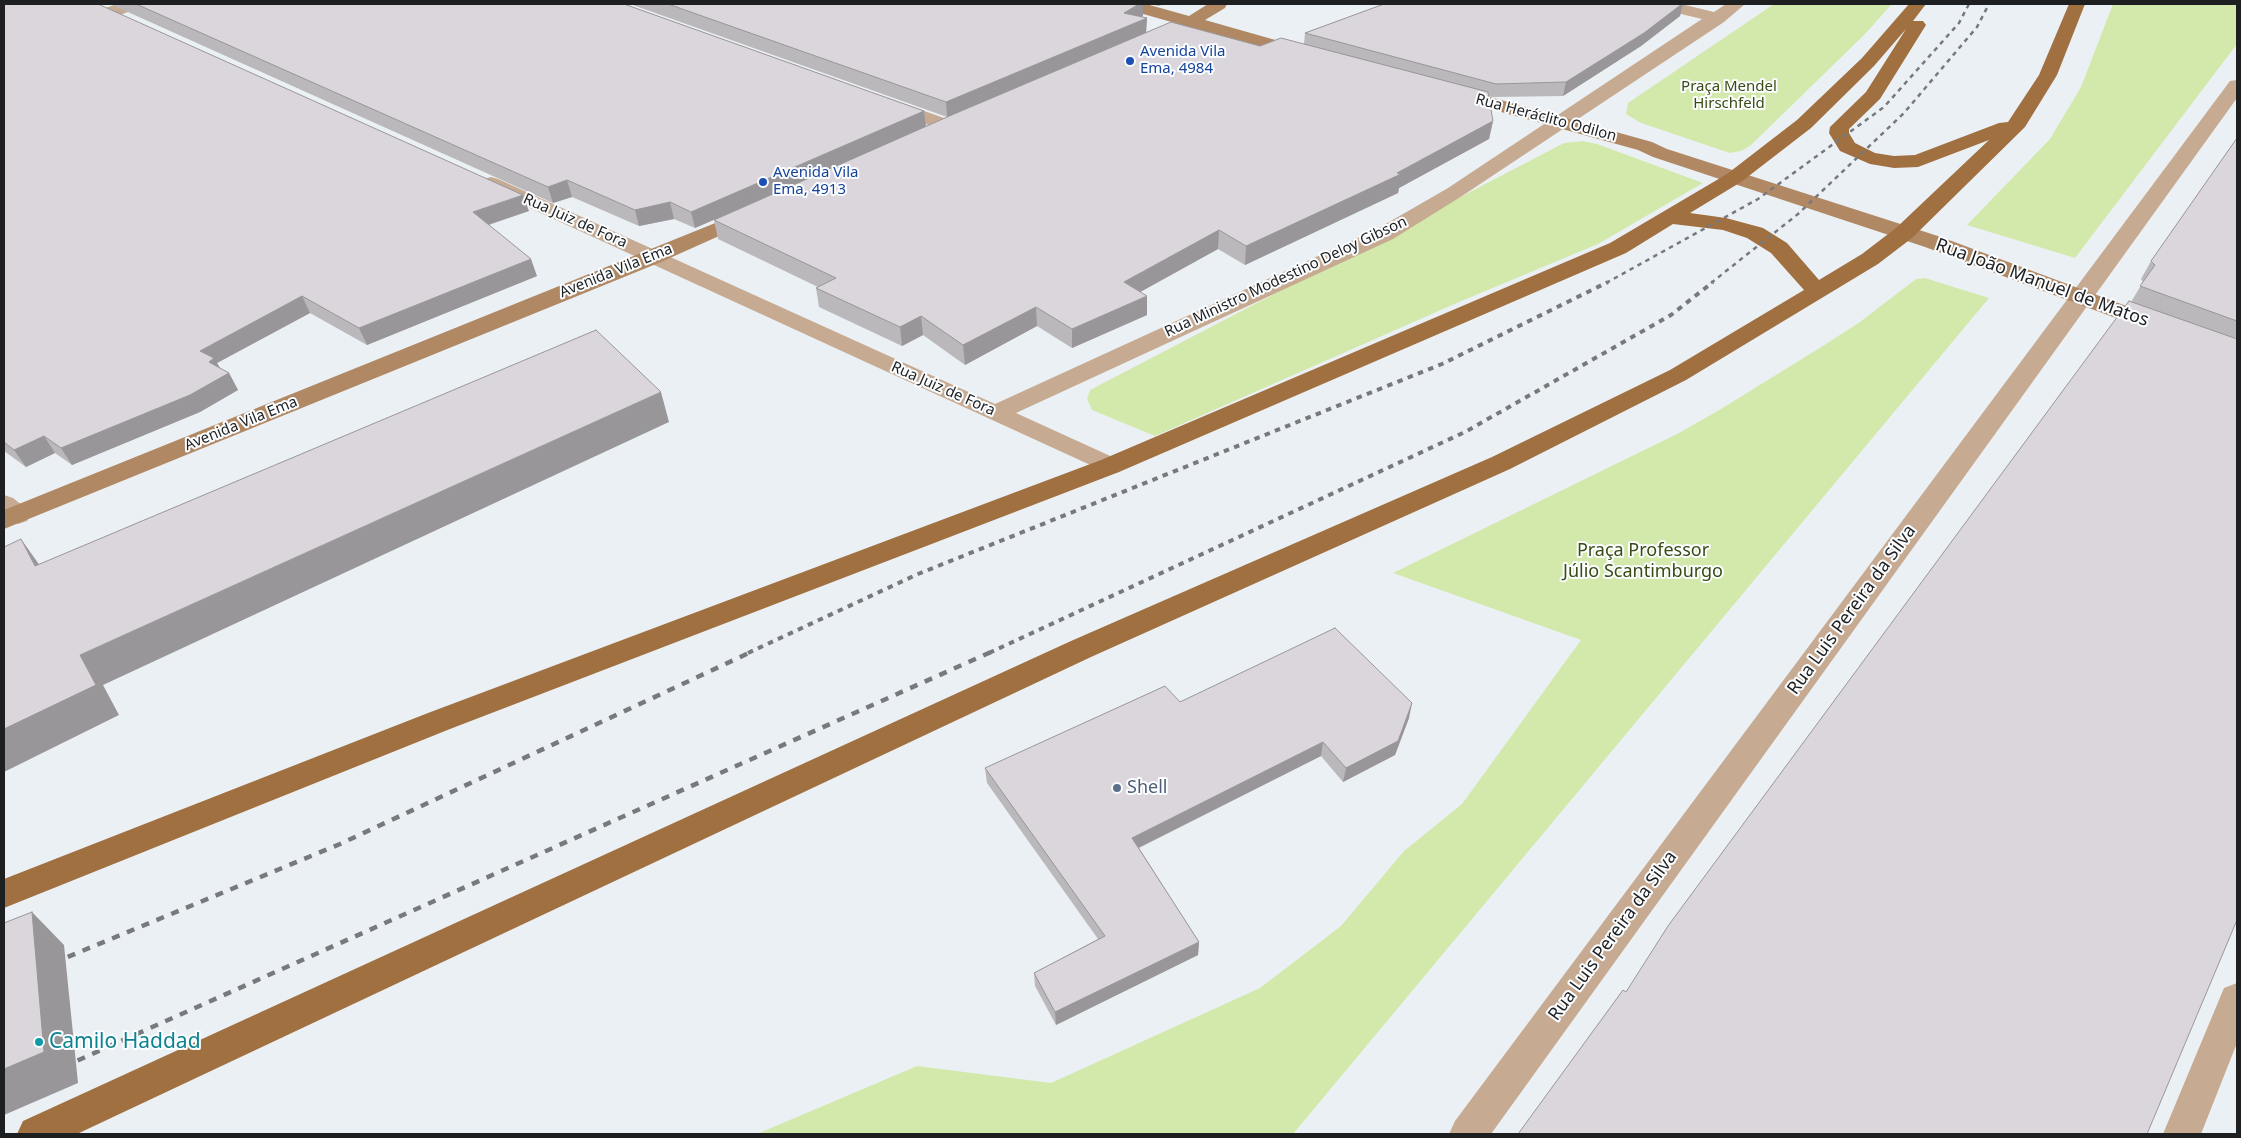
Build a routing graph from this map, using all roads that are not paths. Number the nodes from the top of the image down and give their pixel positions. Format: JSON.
{"nodes":[{"id":1,"x":93,"y":4,"type":"edge"},
{"id":2,"x":133,"y":4,"type":"edge"},
{"id":3,"x":1128,"y":4,"type":"edge"},
{"id":4,"x":1220,"y":4,"type":"edge"},
{"id":5,"x":1662,"y":4,"type":"edge"},
{"id":6,"x":1738,"y":4,"type":"edge"},
{"id":7,"x":1918,"y":4,"type":"edge"},
{"id":8,"x":1928,"y":4,"type":"edge"},
{"id":9,"x":2077,"y":4,"type":"edge"},
{"id":10,"x":111,"y":12,"type":"junction"},
{"id":11,"x":1718,"y":18,"type":"junction"},
{"id":12,"x":1189,"y":23,"type":"junction"},
{"id":13,"x":138,"y":24,"type":"edge"},
{"id":14,"x":1127,"y":49,"type":"edge"},
{"id":15,"x":1314,"y":56,"type":"edge"},
{"id":16,"x":2237,"y":85,"type":"edge"},
{"id":17,"x":1438,"y":89,"type":"edge"},
{"id":18,"x":873,"y":99,"type":"edge"},
{"id":19,"x":1562,"y":122,"type":"junction"},
{"id":20,"x":2018,"y":123,"type":"junction"},
{"id":21,"x":922,"y":137,"type":"edge"},
{"id":22,"x":1739,"y":174,"type":"junction"},
{"id":23,"x":472,"y":175,"type":"edge"},
{"id":24,"x":766,"y":208,"type":"edge"},
{"id":25,"x":1670,"y":217,"type":"junction"},
{"id":26,"x":1904,"y":233,"type":"junction"},
{"id":27,"x":653,"y":257,"type":"junction"},
{"id":28,"x":1817,"y":291,"type":"junction"},
{"id":29,"x":2081,"y":297,"type":"junction"},
{"id":30,"x":2173,"y":331,"type":"edge"},
{"id":31,"x":996,"y":413,"type":"junction"},
{"id":32,"x":1110,"y":466,"type":"junction"},
{"id":33,"x":8,"y":513,"type":"edge"},
{"id":34,"x":4,"y":894,"type":"edge"},
{"id":35,"x":2237,"y":999,"type":"edge"},
{"id":36,"x":36,"y":1134,"type":"edge"},
{"id":37,"x":1468,"y":1134,"type":"edge"},
{"id":38,"x":2182,"y":1134,"type":"edge"}],
"edges":[{"from":1,"to":10,"type":"street"},
{"from":2,"to":10,"type":"street"},
{"from":3,"to":12,"type":"street"},
{"from":4,"to":12,"type":"street"},
{"from":5,"to":11,"type":"street"},
{"from":6,"to":11,"type":"street","name":"Rua Ministro Modestino Deloy Gibson"},
{"from":7,"to":22,"type":"main road"},
{"from":8,"to":20,"type":"main road"},
{"from":9,"to":20,"type":"main road"},
{"from":10,"to":13,"type":"street"},
{"from":11,"to":19,"type":"street","name":"Rua Ministro Modestino Deloy Gibson"},
{"from":12,"to":14,"type":"street"},
{"from":12,"to":15,"type":"street"},
{"from":16,"to":29,"type":"street","name":"Rua Luis Pereira da Silva"},
{"from":17,"to":19,"type":"street","name":"Rua Heráclito Odilon"},
{"from":18,"to":21,"type":"street"},
{"from":19,"to":22,"type":"street","name":"Rua Heráclito Odilon"},
{"from":19,"to":31,"type":"street","name":"Rua Ministro Modestino Deloy Gibson"},
{"from":20,"to":26,"type":"main road"},
{"from":22,"to":25,"type":"main road"},
{"from":22,"to":26,"type":"street","name":"Rua Heráclito Odilon"},
{"from":23,"to":27,"type":"street","name":"Rua Juiz de Fora"},
{"from":24,"to":27,"type":"street","name":"Avenida Vila Ema"},
{"from":25,"to":28,"type":"main road"},
{"from":25,"to":32,"type":"main road"},
{"from":26,"to":28,"type":"main road"},
{"from":26,"to":29,"type":"street","name":"Rua João Manuel de Matos"},
{"from":27,"to":31,"type":"street","name":"Rua Juiz de Fora"},
{"from":27,"to":33,"type":"street","name":"Avenida Vila Ema"},
{"from":28,"to":36,"type":"main road"},
{"from":29,"to":30,"type":"street","name":"Rua João Manuel de Matos"},
{"from":29,"to":37,"type":"street","name":"Rua Luis Pereira da Silva"},
{"from":31,"to":32,"type":"street","name":"Rua Juiz de Fora"},
{"from":32,"to":34,"type":"main road"},
{"from":35,"to":38,"type":"street"}]}
